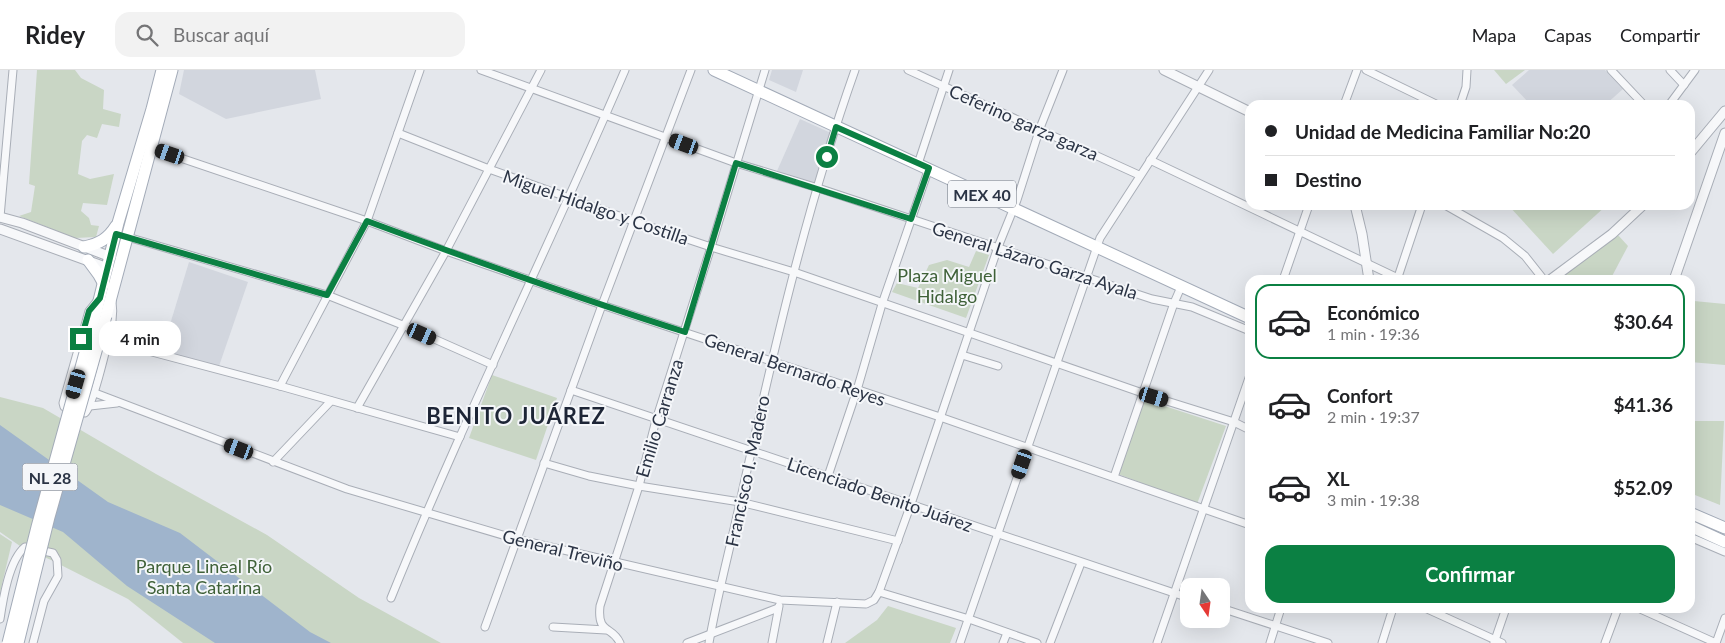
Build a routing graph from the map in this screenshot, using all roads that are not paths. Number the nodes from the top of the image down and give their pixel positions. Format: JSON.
{"nodes":[{"id":1,"x":13,"y":70,"type":"edge"},
{"id":2,"x":162,"y":70,"type":"edge"},
{"id":3,"x":172,"y":70,"type":"edge"},
{"id":4,"x":420,"y":70,"type":"edge"},
{"id":5,"x":481,"y":70,"type":"edge"},
{"id":6,"x":542,"y":70,"type":"edge"},
{"id":7,"x":625,"y":70,"type":"edge"},
{"id":8,"x":691,"y":70,"type":"edge"},
{"id":9,"x":714,"y":70,"type":"edge"},
{"id":10,"x":765,"y":70,"type":"edge"},
{"id":11,"x":855,"y":70,"type":"edge"},
{"id":12,"x":908,"y":70,"type":"edge"},
{"id":13,"x":949,"y":70,"type":"edge"},
{"id":14,"x":1063,"y":70,"type":"edge"},
{"id":15,"x":1164,"y":70,"type":"edge"},
{"id":16,"x":1209,"y":70,"type":"edge"},
{"id":17,"x":1357,"y":70,"type":"edge"},
{"id":18,"x":1366,"y":70,"type":"edge"},
{"id":19,"x":1467,"y":70,"type":"edge"},
{"id":20,"x":1612,"y":70,"type":"edge"},
{"id":21,"x":1670,"y":70,"type":"edge"},
{"id":22,"x":1695,"y":70,"type":"edge"},
{"id":23,"x":1684,"y":84,"type":"junction"},
{"id":24,"x":1199,"y":86,"type":"junction"},
{"id":25,"x":944,"y":87,"type":"junction"},
{"id":26,"x":532,"y":89,"type":"junction"},
{"id":27,"x":758,"y":91,"type":"junction"},
{"id":28,"x":1346,"y":100,"type":"edge"},
{"id":29,"x":1428,"y":100,"type":"edge"},
{"id":30,"x":1462,"y":100,"type":"edge"},
{"id":31,"x":1639,"y":100,"type":"edge"},
{"id":32,"x":1673,"y":100,"type":"edge"},
{"id":33,"x":1245,"y":109,"type":"edge"},
{"id":34,"x":1725,"y":111,"type":"edge"},
{"id":35,"x":605,"y":116,"type":"junction"},
{"id":36,"x":836,"y":127,"type":"junction"},
{"id":37,"x":1040,"y":128,"type":"junction"},
{"id":38,"x":1725,"y":133,"type":"edge"},
{"id":39,"x":398,"y":134,"type":"junction"},
{"id":40,"x":666,"y":138,"type":"junction"},
{"id":41,"x":146,"y":146,"type":"junction"},
{"id":42,"x":1695,"y":147,"type":"edge"},
{"id":43,"x":1150,"y":160,"type":"junction"},
{"id":44,"x":736,"y":163,"type":"junction"},
{"id":45,"x":924,"y":166,"type":"junction"},
{"id":46,"x":489,"y":169,"type":"junction"},
{"id":47,"x":1139,"y":175,"type":"junction"},
{"id":48,"x":818,"y":188,"type":"junction"},
{"id":49,"x":570,"y":198,"type":"junction"},
{"id":50,"x":1245,"y":204,"type":"edge"},
{"id":51,"x":1013,"y":209,"type":"junction"},
{"id":52,"x":1257,"y":210,"type":"edge"},
{"id":53,"x":1307,"y":210,"type":"edge"},
{"id":54,"x":1356,"y":210,"type":"edge"},
{"id":55,"x":1420,"y":210,"type":"edge"},
{"id":56,"x":1454,"y":210,"type":"edge"},
{"id":57,"x":1638,"y":210,"type":"edge"},
{"id":58,"x":0,"y":217,"type":"edge"},
{"id":59,"x":911,"y":219,"type":"junction"},
{"id":60,"x":11,"y":220,"type":"junction"},
{"id":61,"x":367,"y":221,"type":"junction"},
{"id":62,"x":633,"y":221,"type":"junction"},
{"id":63,"x":22,"y":223,"type":"junction"},
{"id":64,"x":3,"y":230,"type":"edge"},
{"id":65,"x":1300,"y":230,"type":"junction"},
{"id":66,"x":120,"y":231,"type":"junction"},
{"id":67,"x":19,"y":236,"type":"junction"},
{"id":68,"x":1096,"y":246,"type":"junction"},
{"id":69,"x":84,"y":247,"type":"junction"},
{"id":70,"x":711,"y":247,"type":"junction"},
{"id":71,"x":998,"y":247,"type":"junction"},
{"id":72,"x":446,"y":251,"type":"junction"},
{"id":73,"x":111,"y":257,"type":"junction"},
{"id":74,"x":88,"y":260,"type":"junction"},
{"id":75,"x":1368,"y":264,"type":"junction"},
{"id":76,"x":108,"y":268,"type":"junction"},
{"id":77,"x":794,"y":272,"type":"junction"},
{"id":78,"x":1285,"y":275,"type":"edge"},
{"id":79,"x":1369,"y":275,"type":"edge"},
{"id":80,"x":1391,"y":275,"type":"edge"},
{"id":81,"x":1400,"y":275,"type":"edge"},
{"id":82,"x":1540,"y":275,"type":"edge"},
{"id":83,"x":1557,"y":275,"type":"edge"},
{"id":84,"x":1676,"y":275,"type":"edge"},
{"id":85,"x":1086,"y":276,"type":"junction"},
{"id":86,"x":531,"y":280,"type":"junction"},
{"id":87,"x":104,"y":284,"type":"junction"},
{"id":88,"x":1182,"y":287,"type":"junction"},
{"id":89,"x":327,"y":295,"type":"junction"},
{"id":90,"x":106,"y":297,"type":"junction"},
{"id":91,"x":1174,"y":303,"type":"junction"},
{"id":92,"x":882,"y":304,"type":"junction"},
{"id":93,"x":602,"y":305,"type":"junction"},
{"id":94,"x":101,"y":314,"type":"junction"},
{"id":95,"x":1245,"y":316,"type":"edge"},
{"id":96,"x":405,"y":326,"type":"junction"},
{"id":97,"x":1245,"y":329,"type":"edge"},
{"id":98,"x":685,"y":332,"type":"junction"},
{"id":99,"x":970,"y":333,"type":"junction"},
{"id":100,"x":107,"y":340,"type":"junction"},
{"id":101,"x":962,"y":355,"type":"junction"},
{"id":102,"x":772,"y":360,"type":"junction"},
{"id":103,"x":1057,"y":362,"type":"junction"},
{"id":104,"x":493,"y":366,"type":"junction"},
{"id":105,"x":998,"y":366,"type":"dead end"},
{"id":106,"x":280,"y":386,"type":"junction"},
{"id":107,"x":571,"y":390,"type":"junction"},
{"id":108,"x":857,"y":390,"type":"junction"},
{"id":109,"x":1245,"y":390,"type":"edge"},
{"id":110,"x":1142,"y":392,"type":"junction"},
{"id":111,"x":95,"y":393,"type":"junction"},
{"id":112,"x":331,"y":401,"type":"junction"},
{"id":113,"x":120,"y":403,"type":"junction"},
{"id":114,"x":89,"y":408,"type":"junction"},
{"id":115,"x":357,"y":408,"type":"junction"},
{"id":116,"x":940,"y":417,"type":"junction"},
{"id":117,"x":656,"y":420,"type":"junction"},
{"id":118,"x":1234,"y":422,"type":"junction"},
{"id":119,"x":1245,"y":428,"type":"edge"},
{"id":120,"x":460,"y":437,"type":"junction"},
{"id":121,"x":1028,"y":447,"type":"junction"},
{"id":122,"x":751,"y":451,"type":"junction"},
{"id":123,"x":273,"y":462,"type":"junction"},
{"id":124,"x":544,"y":464,"type":"junction"},
{"id":125,"x":828,"y":476,"type":"junction"},
{"id":126,"x":1114,"y":476,"type":"junction"},
{"id":127,"x":639,"y":486,"type":"junction"},
{"id":128,"x":740,"y":502,"type":"junction"},
{"id":129,"x":911,"y":504,"type":"junction"},
{"id":130,"x":1204,"y":508,"type":"junction"},
{"id":131,"x":426,"y":513,"type":"junction"},
{"id":132,"x":1695,"y":515,"type":"edge"},
{"id":133,"x":1245,"y":523,"type":"edge"},
{"id":134,"x":1695,"y":528,"type":"edge"},
{"id":135,"x":1725,"y":528,"type":"edge"},
{"id":136,"x":998,"y":534,"type":"junction"},
{"id":137,"x":516,"y":539,"type":"junction"},
{"id":138,"x":1695,"y":539,"type":"edge"},
{"id":139,"x":898,"y":541,"type":"junction"},
{"id":140,"x":1725,"y":542,"type":"edge"},
{"id":141,"x":1725,"y":552,"type":"edge"},
{"id":142,"x":613,"y":562,"type":"junction"},
{"id":143,"x":1081,"y":563,"type":"junction"},
{"id":144,"x":721,"y":588,"type":"junction"},
{"id":145,"x":878,"y":592,"type":"junction"},
{"id":146,"x":1174,"y":594,"type":"junction"},
{"id":147,"x":1180,"y":596,"type":"edge"},
{"id":148,"x":391,"y":598,"type":"dead end"},
{"id":149,"x":837,"y":602,"type":"junction"},
{"id":150,"x":779,"y":604,"type":"junction"},
{"id":151,"x":1230,"y":611,"type":"edge"},
{"id":152,"x":1279,"y":613,"type":"edge"},
{"id":153,"x":1391,"y":613,"type":"edge"},
{"id":154,"x":1436,"y":613,"type":"edge"},
{"id":155,"x":1505,"y":613,"type":"edge"},
{"id":156,"x":1616,"y":613,"type":"edge"},
{"id":157,"x":1649,"y":613,"type":"edge"},
{"id":158,"x":1725,"y":618,"type":"edge"},
{"id":159,"x":969,"y":619,"type":"junction"},
{"id":160,"x":0,"y":620,"type":"edge"},
{"id":161,"x":1275,"y":625,"type":"junction"},
{"id":162,"x":484,"y":627,"type":"dead end"},
{"id":163,"x":553,"y":627,"type":"dead end"},
{"id":164,"x":606,"y":630,"type":"junction"},
{"id":165,"x":710,"y":633,"type":"junction"},
{"id":166,"x":1007,"y":633,"type":"junction"},
{"id":167,"x":619,"y":640,"type":"edge"},
{"id":168,"x":1497,"y":642,"type":"edge"},
{"id":169,"x":8,"y":643,"type":"edge"},
{"id":170,"x":18,"y":643,"type":"edge"},
{"id":171,"x":33,"y":643,"type":"edge"},
{"id":172,"x":628,"y":643,"type":"edge"},
{"id":173,"x":687,"y":643,"type":"edge"},
{"id":174,"x":709,"y":643,"type":"edge"},
{"id":175,"x":772,"y":643,"type":"edge"},
{"id":176,"x":827,"y":643,"type":"edge"},
{"id":177,"x":960,"y":643,"type":"edge"},
{"id":178,"x":1003,"y":643,"type":"edge"},
{"id":179,"x":1037,"y":643,"type":"edge"},
{"id":180,"x":1050,"y":643,"type":"edge"},
{"id":181,"x":1157,"y":643,"type":"edge"},
{"id":182,"x":1270,"y":643,"type":"edge"},
{"id":183,"x":1328,"y":643,"type":"edge"},
{"id":184,"x":1382,"y":643,"type":"edge"},
{"id":185,"x":1605,"y":643,"type":"edge"},
{"id":186,"x":1716,"y":643,"type":"edge"}],
"edges":[{"from":1,"to":58,"type":"street"},
{"from":2,"to":41,"type":"main road","number":"NL 28"},
{"from":3,"to":41,"type":"main road","number":"NL 28"},
{"from":4,"to":39,"type":"street"},
{"from":5,"to":26,"type":"street","name":"General Lázaro Garza Ayala"},
{"from":6,"to":26,"type":"street"},
{"from":7,"to":35,"type":"street"},
{"from":8,"to":40,"type":"street"},
{"from":9,"to":27,"type":"main road","number":"MEX 40"},
{"from":10,"to":27,"type":"street","name":"Emilio Carranza"},
{"from":11,"to":36,"type":"street","name":"Francisco I. Madero"},
{"from":12,"to":25,"type":"street","name":"Ceferino garza garza"},
{"from":13,"to":25,"type":"street"},
{"from":14,"to":37,"type":"street"},
{"from":15,"to":24,"type":"street"},
{"from":16,"to":24,"type":"street"},
{"from":17,"to":28,"type":"street"},
{"from":18,"to":29,"type":"street"},
{"from":19,"to":30,"type":"street"},
{"from":20,"to":31,"type":"street"},
{"from":21,"to":23,"type":"street"},
{"from":22,"to":23,"type":"street"},
{"from":23,"to":32,"type":"street"},
{"from":24,"to":33,"type":"street"},
{"from":24,"to":43,"type":"street"},
{"from":25,"to":37,"type":"street","name":"Ceferino garza garza"},
{"from":25,"to":45,"type":"street"},
{"from":26,"to":35,"type":"street","name":"General Lázaro Garza Ayala"},
{"from":26,"to":46,"type":"street"},
{"from":27,"to":36,"type":"main road","number":"MEX 40"},
{"from":27,"to":44,"type":"street","name":"Emilio Carranza"},
{"from":34,"to":42,"type":"street"},
{"from":35,"to":40,"type":"street","name":"General Lázaro Garza Ayala"},
{"from":35,"to":49,"type":"street"},
{"from":36,"to":45,"type":"main road","number":"MEX 40"},
{"from":36,"to":48,"type":"street","name":"Francisco I. Madero"},
{"from":37,"to":47,"type":"street","name":"Ceferino garza garza"},
{"from":37,"to":51,"type":"street"},
{"from":38,"to":84,"type":"street"},
{"from":39,"to":46,"type":"street","name":"Miguel Hidalgo y Costilla"},
{"from":39,"to":61,"type":"street"},
{"from":40,"to":44,"type":"street","name":"General Lázaro Garza Ayala"},
{"from":40,"to":62,"type":"street"},
{"from":41,"to":61,"type":"street","name":"General Bernardo Reyes"},
{"from":41,"to":66,"type":"main road","number":"NL 28"},
{"from":41,"to":66,"type":"main road","number":"NL 28"},
{"from":43,"to":47,"type":"street"},
{"from":43,"to":50,"type":"street"},
{"from":44,"to":48,"type":"street","name":"General Lázaro Garza Ayala"},
{"from":44,"to":70,"type":"street","name":"Emilio Carranza"},
{"from":45,"to":51,"type":"main road","number":"MEX 40"},
{"from":45,"to":59,"type":"street"},
{"from":46,"to":49,"type":"street","name":"Miguel Hidalgo y Costilla"},
{"from":46,"to":72,"type":"street"},
{"from":47,"to":68,"type":"street"},
{"from":48,"to":59,"type":"street","name":"General Lázaro Garza Ayala"},
{"from":48,"to":77,"type":"street","name":"Francisco I. Madero"},
{"from":49,"to":62,"type":"street","name":"Miguel Hidalgo y Costilla"},
{"from":49,"to":86,"type":"street"},
{"from":51,"to":68,"type":"main road","number":"MEX 40"},
{"from":51,"to":71,"type":"street"},
{"from":52,"to":65,"type":"street"},
{"from":53,"to":65,"type":"street"},
{"from":54,"to":75,"type":"street"},
{"from":55,"to":81,"type":"street"},
{"from":56,"to":82,"type":"street"},
{"from":57,"to":83,"type":"street"},
{"from":58,"to":60,"type":"street"},
{"from":59,"to":71,"type":"street","name":"General Lázaro Garza Ayala"},
{"from":59,"to":92,"type":"street"},
{"from":60,"to":63,"type":"street"},
{"from":60,"to":64,"type":"street"},
{"from":61,"to":72,"type":"street","name":"General Bernardo Reyes"},
{"from":61,"to":89,"type":"street"},
{"from":62,"to":70,"type":"street","name":"Miguel Hidalgo y Costilla"},
{"from":62,"to":93,"type":"street"},
{"from":63,"to":67,"type":"street"},
{"from":63,"to":69,"type":"street"},
{"from":64,"to":67,"type":"street"},
{"from":65,"to":75,"type":"street"},
{"from":65,"to":78,"type":"street"},
{"from":66,"to":69,"type":"main road"},
{"from":66,"to":73,"type":"main road","number":"NL 28"},
{"from":66,"to":89,"type":"street"},
{"from":66,"to":90,"type":"main road","number":"NL 28"},
{"from":67,"to":74,"type":"street"},
{"from":68,"to":85,"type":"street"},
{"from":68,"to":88,"type":"main road","number":"MEX 40"},
{"from":69,"to":73,"type":"street"},
{"from":70,"to":77,"type":"street","name":"Miguel Hidalgo y Costilla"},
{"from":70,"to":98,"type":"street","name":"Emilio Carranza"},
{"from":71,"to":85,"type":"street","name":"General Lázaro Garza Ayala"},
{"from":71,"to":99,"type":"street"},
{"from":72,"to":86,"type":"street","name":"General Bernardo Reyes"},
{"from":72,"to":96,"type":"street"},
{"from":73,"to":76,"type":"main road","number":"NL 28"},
{"from":74,"to":76,"type":"street"},
{"from":74,"to":87,"type":"main road"},
{"from":75,"to":79,"type":"street"},
{"from":75,"to":80,"type":"street"},
{"from":76,"to":87,"type":"main road","number":"NL 28"},
{"from":77,"to":92,"type":"street","name":"Miguel Hidalgo y Costilla"},
{"from":77,"to":102,"type":"street","name":"Francisco I. Madero"},
{"from":85,"to":91,"type":"street","name":"General Lázaro Garza Ayala"},
{"from":85,"to":103,"type":"street"},
{"from":86,"to":93,"type":"street","name":"General Bernardo Reyes"},
{"from":86,"to":104,"type":"street"},
{"from":87,"to":90,"type":"main road","number":"NL 28"},
{"from":88,"to":91,"type":"street"},
{"from":88,"to":95,"type":"main road","number":"MEX 40"},
{"from":89,"to":96,"type":"street"},
{"from":89,"to":106,"type":"street"},
{"from":90,"to":94,"type":"main road","number":"NL 28"},
{"from":90,"to":100,"type":"street"},
{"from":90,"to":114,"type":"street"},
{"from":91,"to":97,"type":"street","name":"General Lázaro Garza Ayala"},
{"from":91,"to":110,"type":"street"},
{"from":92,"to":99,"type":"street","name":"Miguel Hidalgo y Costilla"},
{"from":92,"to":108,"type":"street"},
{"from":93,"to":98,"type":"street","name":"General Bernardo Reyes"},
{"from":93,"to":107,"type":"street"},
{"from":94,"to":169,"type":"main road","number":"NL 28","bridge":true},
{"from":94,"to":170,"type":"main road","number":"NL 28","bridge":true},
{"from":96,"to":104,"type":"street"},
{"from":96,"to":115,"type":"street"},
{"from":98,"to":102,"type":"street","name":"General Bernardo Reyes"},
{"from":98,"to":117,"type":"street","name":"Emilio Carranza"},
{"from":99,"to":101,"type":"street"},
{"from":99,"to":103,"type":"street","name":"Miguel Hidalgo y Costilla"},
{"from":100,"to":106,"type":"street"},
{"from":100,"to":111,"type":"street"},
{"from":101,"to":105,"type":"street"},
{"from":101,"to":116,"type":"street"},
{"from":102,"to":108,"type":"street","name":"General Bernardo Reyes"},
{"from":102,"to":122,"type":"street","name":"Francisco I. Madero"},
{"from":103,"to":110,"type":"street","name":"Miguel Hidalgo y Costilla"},
{"from":103,"to":121,"type":"street"},
{"from":104,"to":120,"type":"street"},
{"from":106,"to":112,"type":"street"},
{"from":107,"to":117,"type":"street","name":"Licenciado Benito Juárez"},
{"from":107,"to":124,"type":"street"},
{"from":108,"to":116,"type":"street","name":"General Bernardo Reyes"},
{"from":108,"to":125,"type":"street"},
{"from":109,"to":118,"type":"street"},
{"from":110,"to":118,"type":"street","name":"Miguel Hidalgo y Costilla"},
{"from":110,"to":126,"type":"street"},
{"from":111,"to":113,"type":"street","name":"General Treviño"},
{"from":111,"to":114,"type":"street"},
{"from":112,"to":115,"type":"street"},
{"from":112,"to":123,"type":"street"},
{"from":113,"to":114,"type":"street"},
{"from":113,"to":123,"type":"street","name":"General Treviño"},
{"from":115,"to":120,"type":"street"},
{"from":116,"to":121,"type":"street","name":"General Bernardo Reyes"},
{"from":116,"to":129,"type":"street"},
{"from":117,"to":122,"type":"street","name":"Licenciado Benito Juárez"},
{"from":117,"to":127,"type":"street","name":"Emilio Carranza"},
{"from":118,"to":119,"type":"street","name":"Miguel Hidalgo y Costilla"},
{"from":118,"to":130,"type":"street"},
{"from":120,"to":131,"type":"street"},
{"from":121,"to":126,"type":"street","name":"General Bernardo Reyes"},
{"from":121,"to":136,"type":"street"},
{"from":122,"to":125,"type":"street","name":"Licenciado Benito Juárez"},
{"from":122,"to":128,"type":"street","name":"Francisco I. Madero"},
{"from":123,"to":131,"type":"street","name":"General Treviño"},
{"from":124,"to":127,"type":"street"},
{"from":124,"to":137,"type":"street"},
{"from":125,"to":129,"type":"street","name":"Licenciado Benito Juárez"},
{"from":126,"to":130,"type":"street","name":"General Bernardo Reyes"},
{"from":127,"to":128,"type":"street"},
{"from":127,"to":142,"type":"street","name":"Emilio Carranza"},
{"from":128,"to":139,"type":"street"},
{"from":128,"to":144,"type":"street","name":"Francisco I. Madero"},
{"from":129,"to":136,"type":"street","name":"Licenciado Benito Juárez"},
{"from":129,"to":139,"type":"street"},
{"from":130,"to":133,"type":"street","name":"General Bernardo Reyes"},
{"from":130,"to":146,"type":"street"},
{"from":131,"to":137,"type":"street","name":"General Treviño"},
{"from":131,"to":148,"type":"street"},
{"from":132,"to":135,"type":"main road"},
{"from":134,"to":140,"type":"main road"},
{"from":136,"to":143,"type":"street","name":"Licenciado Benito Juárez"},
{"from":136,"to":159,"type":"street"},
{"from":137,"to":142,"type":"street","name":"General Treviño"},
{"from":137,"to":162,"type":"street"},
{"from":138,"to":141,"type":"street"},
{"from":139,"to":145,"type":"street"},
{"from":142,"to":144,"type":"street","name":"General Treviño"},
{"from":142,"to":164,"type":"street","name":"Emilio Carranza"},
{"from":143,"to":146,"type":"street","name":"Licenciado Benito Juárez"},
{"from":143,"to":180,"type":"street"},
{"from":144,"to":150,"type":"street","name":"General Treviño"},
{"from":144,"to":165,"type":"street","name":"Francisco I. Madero"},
{"from":145,"to":149,"type":"street","name":"General Treviño"},
{"from":145,"to":159,"type":"street"},
{"from":146,"to":147,"type":"street","name":"Licenciado Benito Juárez"},
{"from":146,"to":181,"type":"street"},
{"from":149,"to":150,"type":"street","name":"General Treviño"},
{"from":149,"to":176,"type":"street"},
{"from":150,"to":165,"type":"street"},
{"from":150,"to":175,"type":"street"},
{"from":151,"to":161,"type":"street"},
{"from":152,"to":161,"type":"street"},
{"from":153,"to":184,"type":"street"},
{"from":154,"to":168,"type":"street"},
{"from":155,"to":168,"type":"street"},
{"from":156,"to":185,"type":"street"},
{"from":157,"to":186,"type":"street"},
{"from":158,"to":186,"type":"street"},
{"from":159,"to":166,"type":"street"},
{"from":159,"to":177,"type":"street"},
{"from":160,"to":171,"type":"street"},
{"from":161,"to":182,"type":"street"},
{"from":161,"to":183,"type":"street"},
{"from":163,"to":164,"type":"street"},
{"from":164,"to":167,"type":"street"},
{"from":165,"to":173,"type":"street"},
{"from":165,"to":174,"type":"street","name":"Francisco I. Madero"},
{"from":166,"to":178,"type":"street"},
{"from":166,"to":179,"type":"street"},
{"from":167,"to":172,"type":"street"}]}
